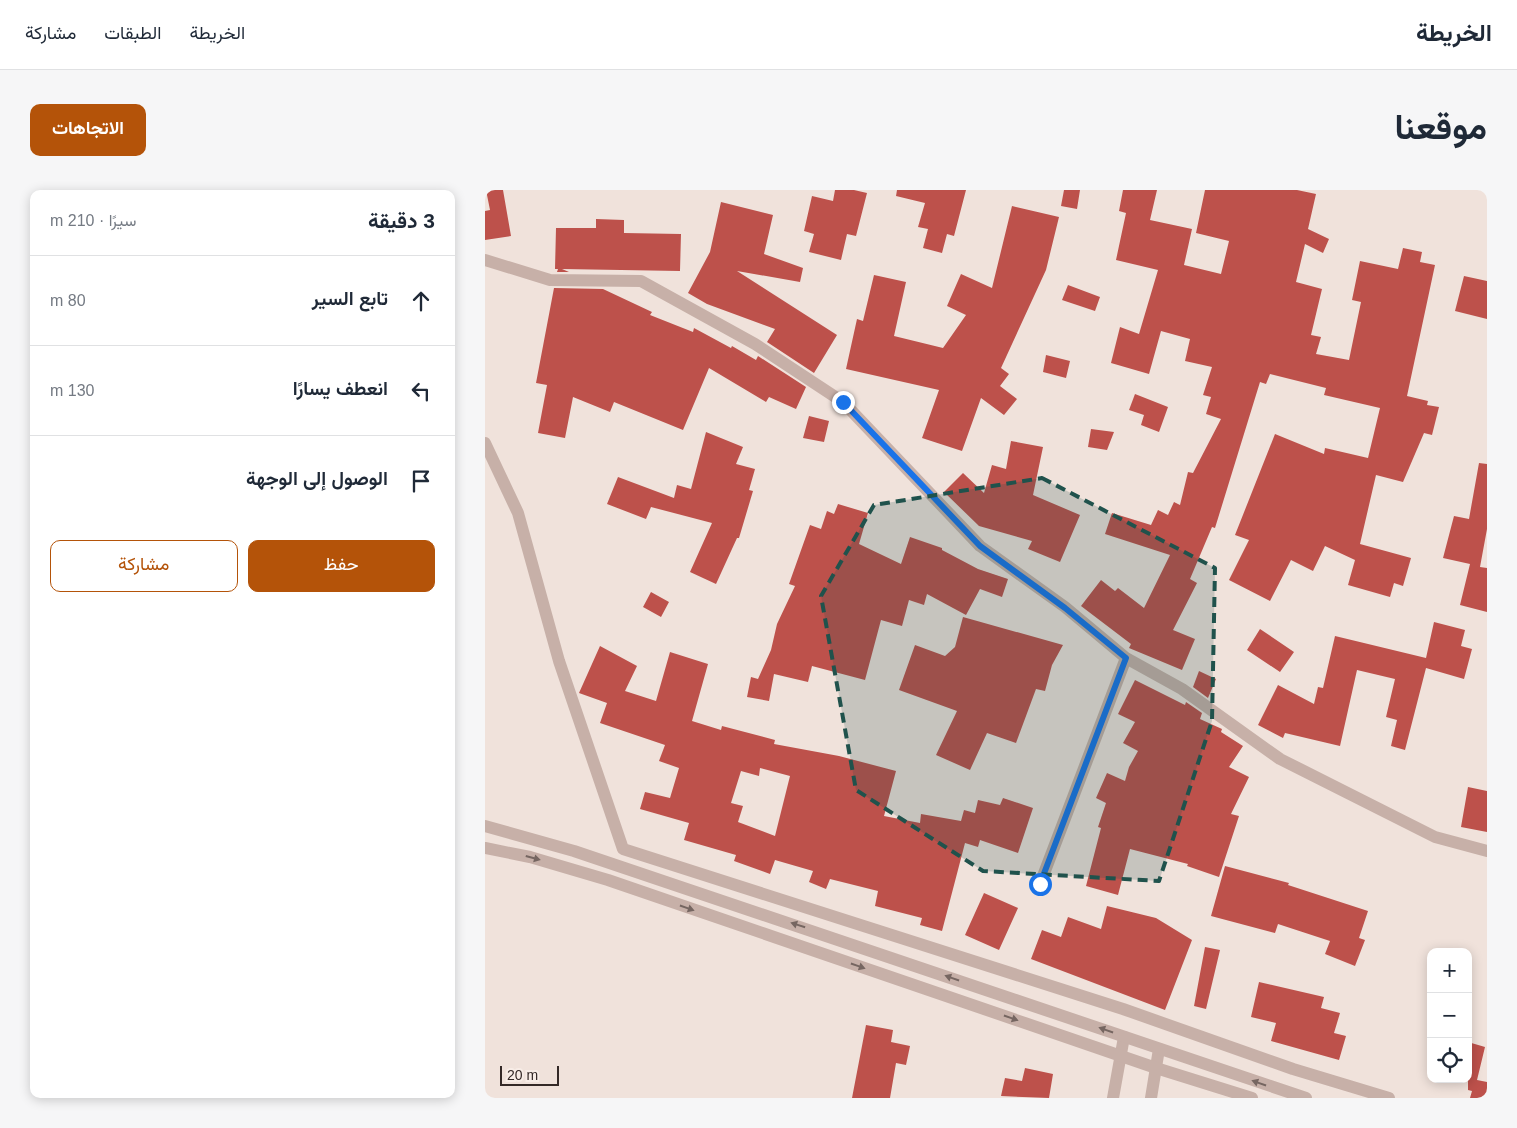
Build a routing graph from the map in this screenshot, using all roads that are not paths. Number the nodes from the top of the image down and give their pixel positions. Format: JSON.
{"nodes":[{"id":1,"x":485,"y":260,"type":"edge"},
{"id":2,"x":485,"y":443,"type":"edge"},
{"id":3,"x":1126,"y":658,"type":"junction"},
{"id":4,"x":485,"y":826,"type":"edge"},
{"id":5,"x":485,"y":848,"type":"edge"},
{"id":6,"x":1487,"y":851,"type":"edge"},
{"id":7,"x":1040,"y":884,"type":"dead end"},
{"id":8,"x":1124,"y":1037,"type":"junction"},
{"id":9,"x":1159,"y":1049,"type":"junction"},
{"id":10,"x":1121,"y":1056,"type":"junction"},
{"id":11,"x":1156,"y":1068,"type":"junction"},
{"id":12,"x":1113,"y":1098,"type":"edge"},
{"id":13,"x":1151,"y":1098,"type":"edge"},
{"id":14,"x":1252,"y":1098,"type":"edge"},
{"id":15,"x":1306,"y":1098,"type":"edge"},
{"id":16,"x":1389,"y":1098,"type":"edge"}],
"edges":[{"from":1,"to":3,"type":"street"},
{"from":2,"to":16,"type":"street"},
{"from":3,"to":6,"type":"street"},
{"from":3,"to":7,"type":"street"},
{"from":8,"to":4,"type":"street","one_way":true},
{"from":5,"to":10,"type":"street","one_way":true},
{"from":8,"to":9,"type":"street"},
{"from":8,"to":10,"type":"street"},
{"from":9,"to":11,"type":"street"},
{"from":15,"to":9,"type":"street","one_way":true},
{"from":10,"to":11,"type":"street"},
{"from":10,"to":12,"type":"street"},
{"from":11,"to":13,"type":"street"},
{"from":11,"to":14,"type":"street"}]}
